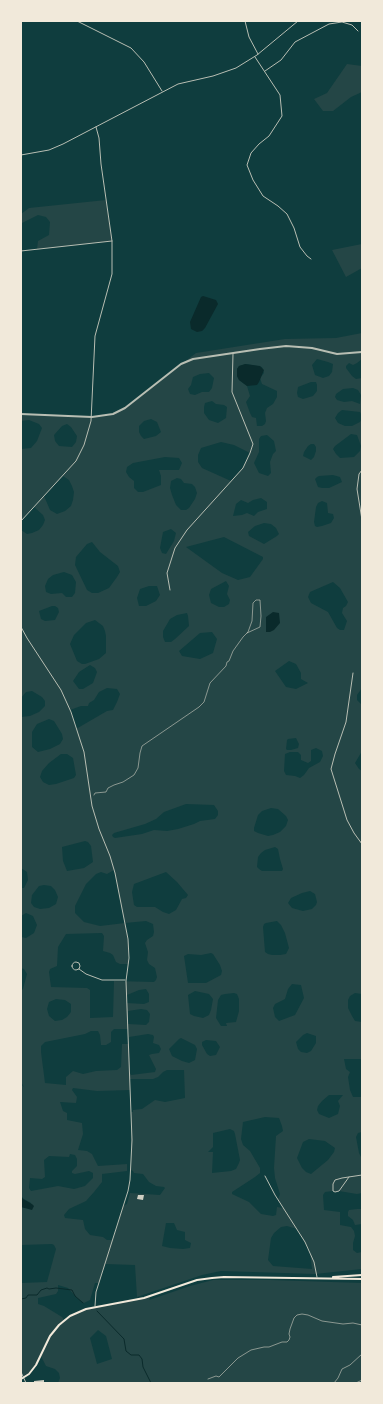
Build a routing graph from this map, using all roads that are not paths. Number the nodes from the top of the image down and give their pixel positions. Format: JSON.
{"nodes":[{"id":1,"x":77,"y":21,"type":"edge"},
{"id":2,"x":246,"y":21,"type":"edge"},
{"id":3,"x":298,"y":21,"type":"edge"},
{"id":4,"x":358,"y":31,"type":"dead end"},
{"id":5,"x":258,"y":54,"type":"junction"},
{"id":6,"x":255,"y":57,"type":"junction"},
{"id":7,"x":264,"y":71,"type":"junction"},
{"id":8,"x":162,"y":92,"type":"junction"},
{"id":9,"x":96,"y":128,"type":"junction"},
{"id":10,"x":21,"y":155,"type":"edge"},
{"id":11,"x":112,"y":241,"type":"junction"},
{"id":12,"x":21,"y":251,"type":"edge"},
{"id":13,"x":311,"y":259,"type":"dead end"},
{"id":14,"x":362,"y":352,"type":"edge"},
{"id":15,"x":233,"y":353,"type":"junction"},
{"id":16,"x":21,"y":414,"type":"edge"},
{"id":17,"x":92,"y":417,"type":"junction"},
{"id":18,"x":362,"y":470,"type":"edge"},
{"id":19,"x":362,"y":520,"type":"edge"},
{"id":20,"x":21,"y":521,"type":"edge"},
{"id":21,"x":170,"y":590,"type":"dead end"},
{"id":22,"x":21,"y":627,"type":"edge"},
{"id":23,"x":353,"y":673,"type":"dead end"},
{"id":24,"x":362,"y":844,"type":"edge"},
{"id":25,"x":79,"y":969,"type":"dead end"},
{"id":26,"x":126,"y":980,"type":"junction"},
{"id":27,"x":362,"y":1175,"type":"edge"},
{"id":28,"x":265,"y":1176,"type":"dead end"},
{"id":29,"x":348,"y":1177,"type":"junction"},
{"id":30,"x":362,"y":1275,"type":"edge"},
{"id":31,"x":317,"y":1278,"type":"junction"},
{"id":32,"x":330,"y":1278,"type":"junction"},
{"id":33,"x":362,"y":1279,"type":"edge"},
{"id":34,"x":95,"y":1307,"type":"junction"},
{"id":35,"x":21,"y":1372,"type":"edge"},
{"id":36,"x":22,"y":1378,"type":"edge"},
{"id":37,"x":26,"y":1383,"type":"edge"}],
"edges":[{"from":1,"to":8,"type":"street"},
{"from":2,"to":5,"type":"street"},
{"from":3,"to":5,"type":"street"},
{"from":4,"to":7,"type":"street"},
{"from":5,"to":6,"type":"street"},
{"from":6,"to":7,"type":"street"},
{"from":6,"to":8,"type":"street"},
{"from":7,"to":13,"type":"street"},
{"from":8,"to":9,"type":"street"},
{"from":9,"to":10,"type":"street"},
{"from":9,"to":11,"type":"street"},
{"from":11,"to":12,"type":"street"},
{"from":11,"to":17,"type":"street"},
{"from":14,"to":15,"type":"street"},
{"from":15,"to":17,"type":"street"},
{"from":15,"to":21,"type":"street"},
{"from":16,"to":17,"type":"street"},
{"from":17,"to":20,"type":"street"},
{"from":18,"to":19,"type":"street"},
{"from":22,"to":26,"type":"street"},
{"from":23,"to":24,"type":"street"},
{"from":25,"to":26,"type":"street"},
{"from":26,"to":34,"type":"street"},
{"from":27,"to":29,"type":"street"},
{"from":28,"to":31,"type":"street"},
{"from":29,"to":29,"type":"street"},
{"from":30,"to":32,"type":"main road"},
{"from":31,"to":32,"type":"main road"},
{"from":31,"to":34,"type":"main road"},
{"from":32,"to":33,"type":"main road"},
{"from":34,"to":36,"type":"main road"},
{"from":35,"to":36,"type":"street"},
{"from":36,"to":37,"type":"street"}]}
